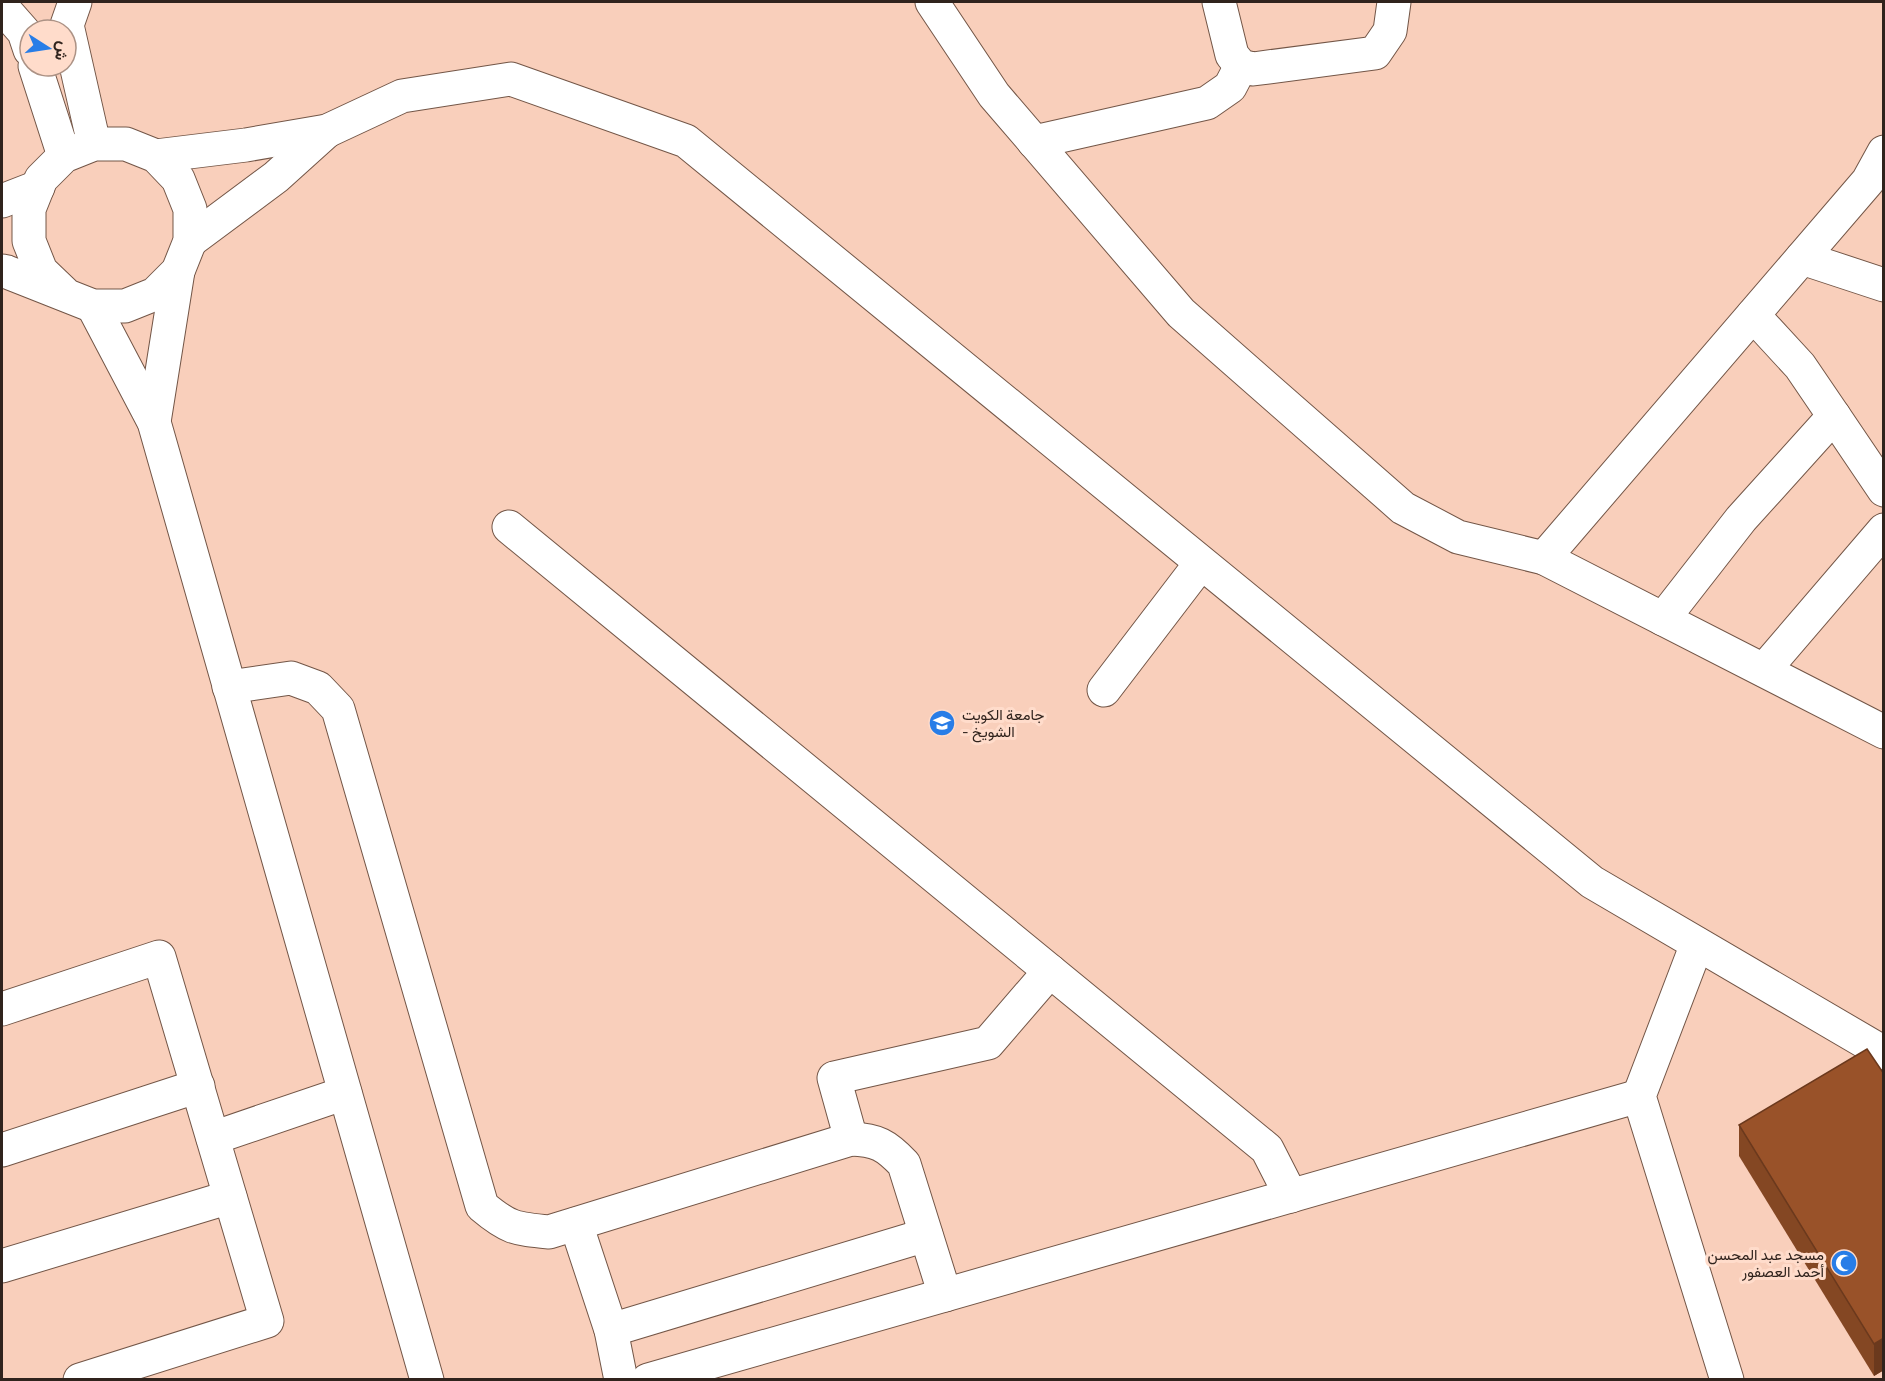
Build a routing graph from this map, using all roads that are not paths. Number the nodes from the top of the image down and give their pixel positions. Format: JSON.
{"nodes":[{"id":1,"x":75,"y":2,"type":"edge"},
{"id":2,"x":932,"y":2,"type":"edge"},
{"id":3,"x":1219,"y":2,"type":"edge"},
{"id":4,"x":1394,"y":2,"type":"edge"},
{"id":5,"x":2,"y":7,"type":"edge"},
{"id":6,"x":18,"y":25,"type":"edge"},
{"id":7,"x":1241,"y":66,"type":"junction"},
{"id":8,"x":39,"y":78,"type":"edge"},
{"id":9,"x":327,"y":131,"type":"junction"},
{"id":10,"x":1034,"y":142,"type":"junction"},
{"id":11,"x":94,"y":144,"type":"junction"},
{"id":12,"x":1884,"y":152,"type":"edge"},
{"id":13,"x":64,"y":156,"type":"junction"},
{"id":14,"x":156,"y":156,"type":"junction"},
{"id":15,"x":38,"y":188,"type":"junction"},
{"id":16,"x":2,"y":201,"type":"edge"},
{"id":17,"x":190,"y":241,"type":"junction"},
{"id":18,"x":1802,"y":258,"type":"junction"},
{"id":19,"x":2,"y":271,"type":"edge"},
{"id":20,"x":178,"y":271,"type":"junction"},
{"id":21,"x":1884,"y":285,"type":"edge"},
{"id":22,"x":64,"y":293,"type":"junction"},
{"id":23,"x":93,"y":306,"type":"junction"},
{"id":24,"x":1753,"y":315,"type":"junction"},
{"id":25,"x":1834,"y":416,"type":"junction"},
{"id":26,"x":154,"y":423,"type":"junction"},
{"id":27,"x":1884,"y":490,"type":"edge"},
{"id":28,"x":509,"y":527,"type":"dead end"},
{"id":29,"x":1884,"y":530,"type":"edge"},
{"id":30,"x":1544,"y":558,"type":"junction"},
{"id":31,"x":1201,"y":563,"type":"junction"},
{"id":32,"x":1663,"y":619,"type":"junction"},
{"id":33,"x":1764,"y":670,"type":"junction"},
{"id":34,"x":230,"y":687,"type":"junction"},
{"id":35,"x":1104,"y":690,"type":"dead end"},
{"id":36,"x":1884,"y":732,"type":"edge"},
{"id":37,"x":1697,"y":944,"type":"junction"},
{"id":38,"x":1050,"y":971,"type":"junction"},
{"id":39,"x":2,"y":1010,"type":"edge"},
{"id":40,"x":1884,"y":1053,"type":"edge"},
{"id":41,"x":198,"y":1086,"type":"junction"},
{"id":42,"x":345,"y":1093,"type":"junction"},
{"id":43,"x":1639,"y":1096,"type":"junction"},
{"id":44,"x":213,"y":1138,"type":"junction"},
{"id":45,"x":851,"y":1139,"type":"junction"},
{"id":46,"x":2,"y":1150,"type":"edge"},
{"id":47,"x":1291,"y":1196,"type":"junction"},
{"id":48,"x":230,"y":1197,"type":"junction"},
{"id":49,"x":576,"y":1224,"type":"junction"},
{"id":50,"x":926,"y":1235,"type":"junction"},
{"id":51,"x":2,"y":1266,"type":"edge"},
{"id":52,"x":945,"y":1294,"type":"junction"},
{"id":53,"x":611,"y":1330,"type":"junction"},
{"id":54,"x":80,"y":1380,"type":"edge"},
{"id":55,"x":427,"y":1380,"type":"edge"},
{"id":56,"x":621,"y":1380,"type":"edge"},
{"id":57,"x":648,"y":1380,"type":"edge"},
{"id":58,"x":1727,"y":1380,"type":"edge"}],
"edges":[{"from":1,"to":11,"type":"street"},
{"from":2,"to":10,"type":"street"},
{"from":3,"to":7,"type":"street"},
{"from":4,"to":7,"type":"street"},
{"from":5,"to":6,"type":"street"},
{"from":7,"to":10,"type":"street"},
{"from":8,"to":13,"type":"street"},
{"from":9,"to":14,"type":"street"},
{"from":9,"to":17,"type":"street"},
{"from":9,"to":31,"type":"street"},
{"from":10,"to":30,"type":"street"},
{"from":11,"to":13,"type":"street"},
{"from":11,"to":14,"type":"street"},
{"from":12,"to":18,"type":"street"},
{"from":13,"to":15,"type":"street"},
{"from":14,"to":17,"type":"street"},
{"from":15,"to":16,"type":"street"},
{"from":15,"to":22,"type":"street"},
{"from":17,"to":20,"type":"street"},
{"from":18,"to":21,"type":"street"},
{"from":18,"to":24,"type":"street"},
{"from":19,"to":22,"type":"street"},
{"from":20,"to":23,"type":"street"},
{"from":20,"to":26,"type":"street"},
{"from":22,"to":23,"type":"street"},
{"from":23,"to":26,"type":"street"},
{"from":24,"to":25,"type":"street"},
{"from":24,"to":30,"type":"street"},
{"from":25,"to":27,"type":"street"},
{"from":25,"to":32,"type":"street"},
{"from":26,"to":34,"type":"street"},
{"from":28,"to":38,"type":"street"},
{"from":29,"to":33,"type":"street"},
{"from":30,"to":32,"type":"street"},
{"from":31,"to":35,"type":"street"},
{"from":31,"to":37,"type":"street"},
{"from":32,"to":33,"type":"street"},
{"from":33,"to":36,"type":"street"},
{"from":34,"to":42,"type":"street"},
{"from":34,"to":49,"type":"street"},
{"from":37,"to":40,"type":"street"},
{"from":37,"to":43,"type":"street"},
{"from":38,"to":45,"type":"street"},
{"from":38,"to":47,"type":"street"},
{"from":39,"to":41,"type":"street"},
{"from":41,"to":44,"type":"street"},
{"from":41,"to":46,"type":"street"},
{"from":42,"to":44,"type":"street"},
{"from":42,"to":55,"type":"street"},
{"from":43,"to":47,"type":"street"},
{"from":43,"to":58,"type":"street"},
{"from":44,"to":48,"type":"street"},
{"from":45,"to":49,"type":"street"},
{"from":45,"to":50,"type":"street"},
{"from":47,"to":52,"type":"street"},
{"from":48,"to":51,"type":"street"},
{"from":48,"to":54,"type":"street"},
{"from":49,"to":53,"type":"street"},
{"from":50,"to":52,"type":"street"},
{"from":50,"to":53,"type":"street"},
{"from":52,"to":57,"type":"street"},
{"from":53,"to":56,"type":"street"}]}
